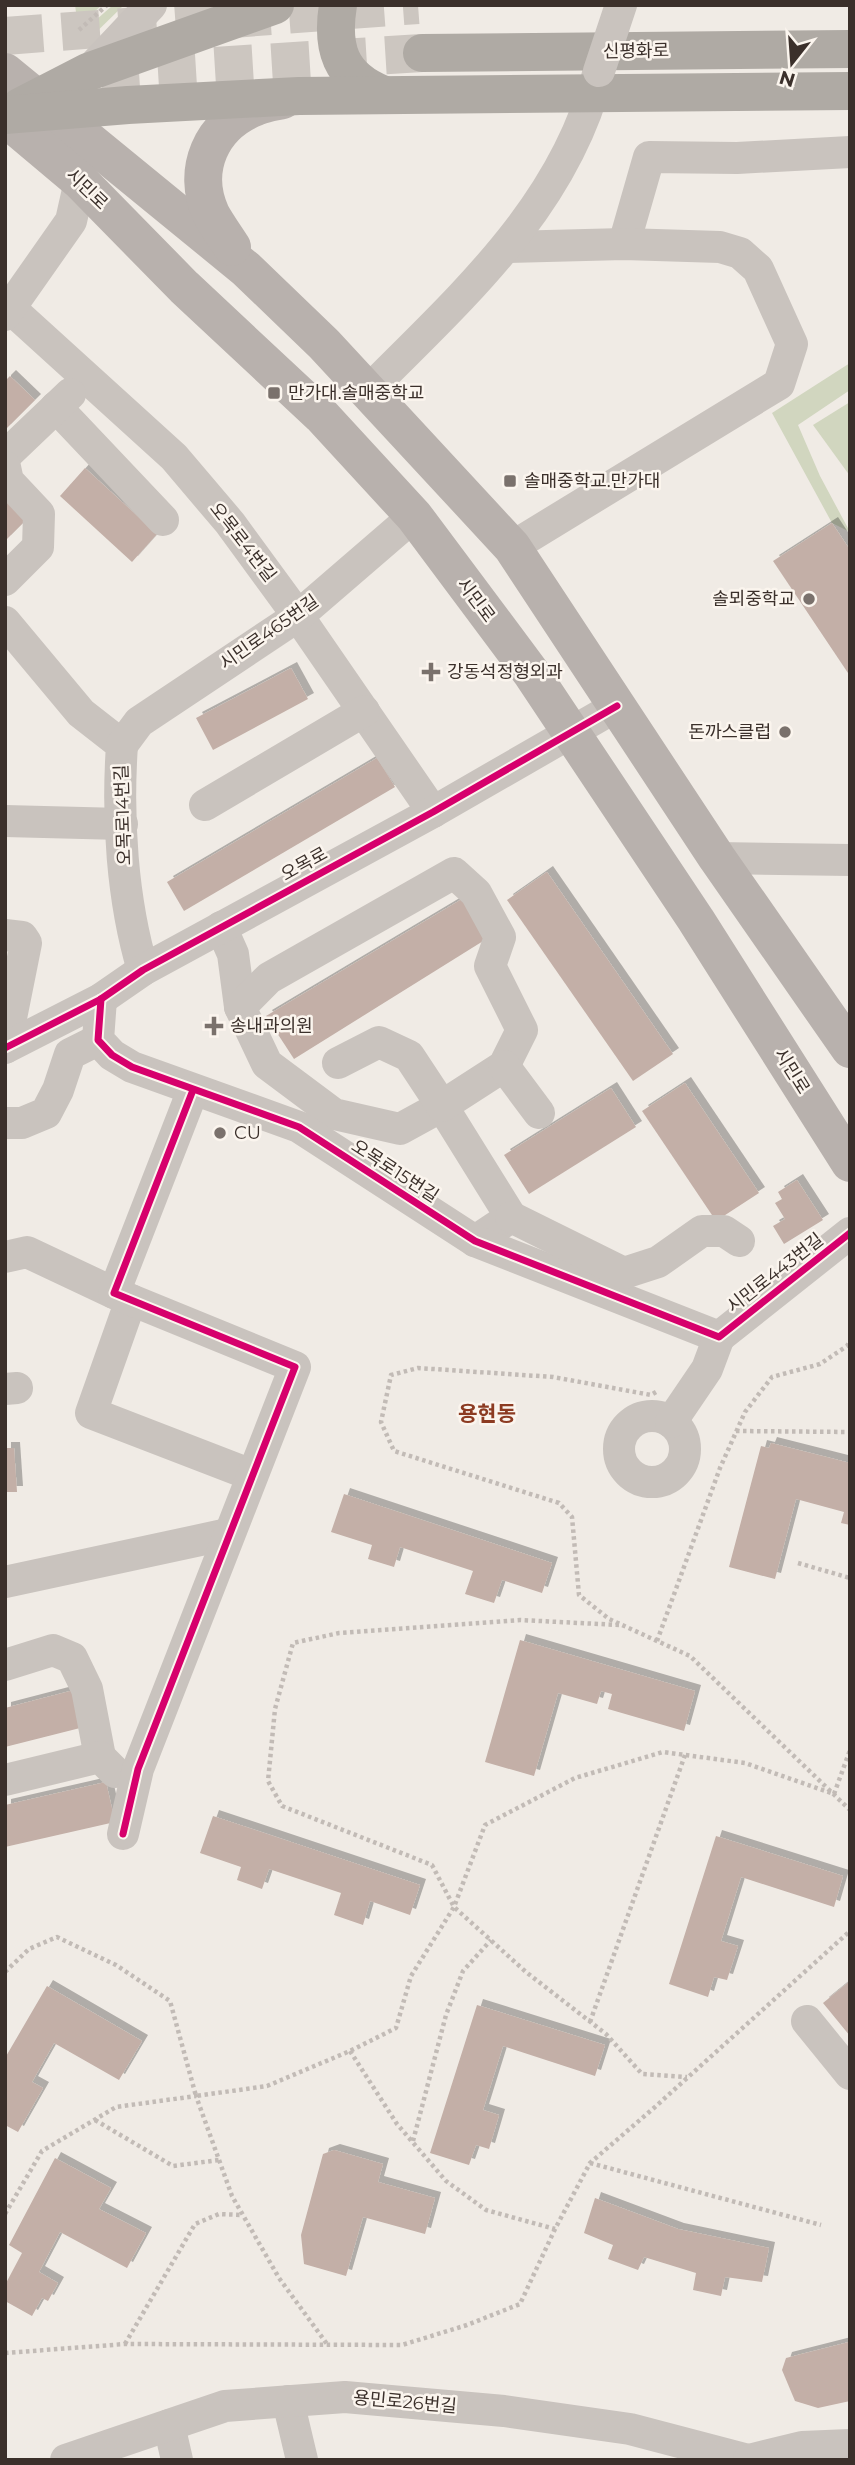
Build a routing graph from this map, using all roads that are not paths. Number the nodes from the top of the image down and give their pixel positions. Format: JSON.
{"nodes":[{"id":1,"x":151,"y":5,"type":"edge"},
{"id":2,"x":275,"y":5,"type":"edge"},
{"id":3,"x":338,"y":5,"type":"edge"},
{"id":4,"x":621,"y":5,"type":"edge"},
{"id":5,"x":850,"y":49,"type":"edge"},
{"id":6,"x":422,"y":53,"type":"tunnel mouth"},
{"id":7,"x":5,"y":72,"type":"edge"},
{"id":8,"x":88,"y":72,"type":"junction"},
{"id":9,"x":596,"y":82,"type":"junction"},
{"id":10,"x":850,"y":91,"type":"edge"},
{"id":11,"x":382,"y":94,"type":"junction"},
{"id":12,"x":299,"y":96,"type":"junction"},
{"id":13,"x":21,"y":111,"type":"edge"},
{"id":14,"x":850,"y":152,"type":"edge"},
{"id":15,"x":80,"y":181,"type":"junction"},
{"id":16,"x":624,"y":244,"type":"junction"},
{"id":17,"x":508,"y":247,"type":"junction"},
{"id":18,"x":246,"y":269,"type":"junction"},
{"id":19,"x":8,"y":312,"type":"edge"},
{"id":20,"x":88,"y":377,"type":"junction"},
{"id":21,"x":368,"y":391,"type":"junction"},
{"id":22,"x":56,"y":407,"type":"junction"},
{"id":23,"x":5,"y":456,"type":"edge"},
{"id":24,"x":5,"y":467,"type":"edge"},
{"id":25,"x":414,"y":516,"type":"junction"},
{"id":26,"x":163,"y":520,"type":"dead end"},
{"id":27,"x":512,"y":547,"type":"junction"},
{"id":28,"x":5,"y":580,"type":"edge"},
{"id":29,"x":298,"y":615,"type":"junction"},
{"id":30,"x":6,"y":623,"type":"edge"},
{"id":31,"x":617,"y":706,"type":"junction"},
{"id":32,"x":364,"y":711,"type":"junction"},
{"id":33,"x":569,"y":732,"type":"junction"},
{"id":34,"x":122,"y":745,"type":"junction"},
{"id":35,"x":205,"y":805,"type":"dead end"},
{"id":36,"x":433,"y":812,"type":"junction"},
{"id":37,"x":5,"y":821,"type":"edge"},
{"id":38,"x":122,"y":824,"type":"junction"},
{"id":39,"x":717,"y":858,"type":"junction"},
{"id":40,"x":850,"y":860,"type":"edge"},
{"id":41,"x":221,"y":927,"type":"junction"},
{"id":42,"x":5,"y":935,"type":"edge"},
{"id":43,"x":143,"y":970,"type":"junction"},
{"id":44,"x":101,"y":999,"type":"junction"},
{"id":45,"x":240,"y":1007,"type":"junction"},
{"id":46,"x":98,"y":1041,"type":"junction"},
{"id":47,"x":5,"y":1048,"type":"edge"},
{"id":48,"x":850,"y":1049,"type":"edge"},
{"id":49,"x":338,"y":1063,"type":"dead end"},
{"id":50,"x":503,"y":1066,"type":"junction"},
{"id":51,"x":193,"y":1090,"type":"junction"},
{"id":52,"x":442,"y":1106,"type":"junction"},
{"id":53,"x":539,"y":1112,"type":"dead end"},
{"id":54,"x":5,"y":1124,"type":"edge"},
{"id":55,"x":850,"y":1163,"type":"edge"},
{"id":56,"x":511,"y":1217,"type":"junction"},
{"id":57,"x":850,"y":1233,"type":"edge"},
{"id":58,"x":475,"y":1241,"type":"junction"},
{"id":59,"x":739,"y":1241,"type":"dead end"},
{"id":60,"x":5,"y":1257,"type":"edge"},
{"id":61,"x":123,"y":1296,"type":"junction"},
{"id":62,"x":719,"y":1337,"type":"junction"},
{"id":63,"x":671,"y":1422,"type":"dead end"},
{"id":64,"x":252,"y":1475,"type":"junction"},
{"id":65,"x":228,"y":1534,"type":"junction"},
{"id":66,"x":5,"y":1583,"type":"edge"},
{"id":67,"x":5,"y":1665,"type":"edge"},
{"id":68,"x":100,"y":1757,"type":"junction"},
{"id":69,"x":5,"y":1780,"type":"edge"},
{"id":70,"x":133,"y":1791,"type":"junction"},
{"id":71,"x":123,"y":1834,"type":"dead end"},
{"id":72,"x":807,"y":2021,"type":"dead end"},
{"id":73,"x":850,"y":2074,"type":"edge"},
{"id":74,"x":288,"y":2401,"type":"junction"},
{"id":75,"x":169,"y":2425,"type":"junction"},
{"id":76,"x":850,"y":2445,"type":"edge"},
{"id":77,"x":805,"y":2453,"type":"edge"},
{"id":78,"x":66,"y":2460,"type":"edge"},
{"id":79,"x":177,"y":2460,"type":"edge"},
{"id":80,"x":302,"y":2460,"type":"edge"},
{"id":81,"x":749,"y":2460,"type":"edge"}],
"edges":[{"from":1,"to":8,"type":"street"},
{"from":2,"to":8,"type":"highway"},
{"from":3,"to":11,"type":"highway"},
{"from":4,"to":9,"type":"street","bridge":true},
{"from":5,"to":6,"type":"highway","name":"신평화로"},
{"from":7,"to":13,"type":"main road"},
{"from":8,"to":13,"type":"highway"},
{"from":9,"to":10,"type":"highway"},
{"from":9,"to":11,"type":"highway"},
{"from":9,"to":17,"type":"street"},
{"from":11,"to":12,"type":"highway"},
{"from":12,"to":13,"type":"highway"},
{"from":12,"to":18,"type":"main road"},
{"from":13,"to":15,"type":"main road","name":"시민로"},
{"from":13,"to":18,"type":"main road","name":"시민로"},
{"from":14,"to":16,"type":"street"},
{"from":15,"to":19,"type":"street"},
{"from":15,"to":25,"type":"main road","name":"시민로"},
{"from":16,"to":17,"type":"street"},
{"from":16,"to":27,"type":"street"},
{"from":17,"to":21,"type":"street"},
{"from":18,"to":21,"type":"main road","name":"시민로"},
{"from":19,"to":20,"type":"street","name":"오목로4번길"},
{"from":20,"to":22,"type":"street"},
{"from":20,"to":29,"type":"street","name":"오목로4번길"},
{"from":21,"to":27,"type":"main road","name":"시민로"},
{"from":22,"to":23,"type":"street"},
{"from":22,"to":26,"type":"street"},
{"from":24,"to":28,"type":"street"},
{"from":25,"to":29,"type":"street","name":"시민로465번길"},
{"from":25,"to":33,"type":"main road","name":"시민로"},
{"from":27,"to":31,"type":"main road","name":"시민로"},
{"from":29,"to":32,"type":"street","name":"오목로4번길"},
{"from":29,"to":34,"type":"street","name":"시민로465번길"},
{"from":30,"to":34,"type":"street","name":"오목로14번길"},
{"from":31,"to":33,"type":"street","name":"오목로"},
{"from":31,"to":39,"type":"main road","name":"시민로"},
{"from":32,"to":35,"type":"street"},
{"from":32,"to":36,"type":"street","name":"오목로4번길"},
{"from":33,"to":36,"type":"street","name":"오목로"},
{"from":33,"to":55,"type":"main road","name":"시민로"},
{"from":34,"to":38,"type":"street","name":"오목로14번길"},
{"from":36,"to":41,"type":"street","name":"오목로"},
{"from":37,"to":38,"type":"street"},
{"from":38,"to":43,"type":"street","name":"오목로14번길"},
{"from":39,"to":40,"type":"street"},
{"from":39,"to":48,"type":"main road","name":"시민로"},
{"from":41,"to":43,"type":"street","name":"오목로"},
{"from":41,"to":45,"type":"street"},
{"from":42,"to":47,"type":"street"},
{"from":43,"to":44,"type":"street","name":"오목로"},
{"from":44,"to":46,"type":"street"},
{"from":44,"to":47,"type":"street","name":"오목로"},
{"from":45,"to":50,"type":"street"},
{"from":45,"to":52,"type":"street"},
{"from":46,"to":51,"type":"street","name":"오목로15번길"},
{"from":46,"to":54,"type":"street"},
{"from":49,"to":52,"type":"street"},
{"from":50,"to":52,"type":"street"},
{"from":50,"to":53,"type":"street"},
{"from":51,"to":58,"type":"street","name":"오목로15번길"},
{"from":51,"to":61,"type":"street"},
{"from":52,"to":56,"type":"street"},
{"from":56,"to":58,"type":"street"},
{"from":56,"to":59,"type":"street"},
{"from":57,"to":62,"type":"street","name":"시민로443번길"},
{"from":58,"to":62,"type":"street","name":"오목로15번길"},
{"from":60,"to":61,"type":"street"},
{"from":61,"to":64,"type":"street"},
{"from":61,"to":64,"type":"street"},
{"from":62,"to":63,"type":"street"},
{"from":64,"to":65,"type":"street"},
{"from":65,"to":66,"type":"street"},
{"from":65,"to":70,"type":"street"},
{"from":67,"to":68,"type":"street"},
{"from":68,"to":69,"type":"street"},
{"from":68,"to":70,"type":"street"},
{"from":70,"to":71,"type":"street"},
{"from":72,"to":73,"type":"street"},
{"from":74,"to":75,"type":"street","name":"용민로26번길"},
{"from":74,"to":80,"type":"street"},
{"from":74,"to":81,"type":"street","name":"용민로26번길"},
{"from":75,"to":78,"type":"street","name":"용민로26번길"},
{"from":75,"to":79,"type":"street"},
{"from":76,"to":77,"type":"street"},
{"from":77,"to":81,"type":"street"}]}
